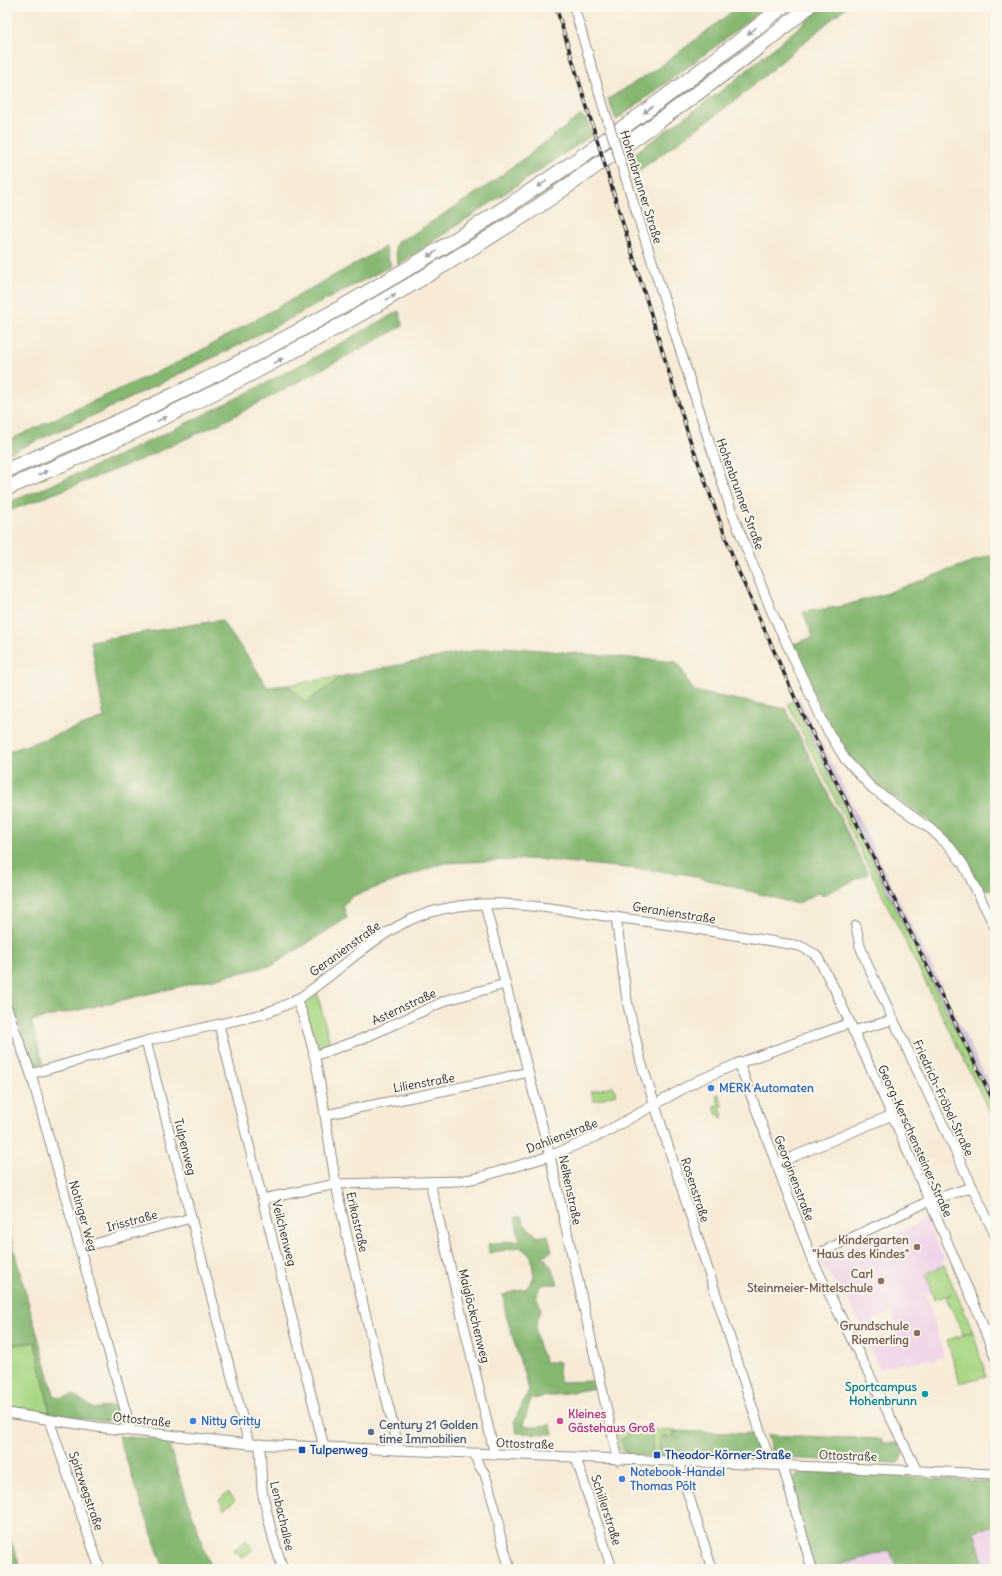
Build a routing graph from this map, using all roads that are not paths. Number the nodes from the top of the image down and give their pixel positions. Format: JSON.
{"nodes":[{"id":1,"x":574,"y":7,"type":"edge"},
{"id":2,"x":782,"y":7,"type":"edge"},
{"id":3,"x":808,"y":7,"type":"edge"},
{"id":4,"x":7,"y":470,"type":"edge"},
{"id":5,"x":7,"y":488,"type":"edge"},
{"id":6,"x":485,"y":904,"type":"junction"},
{"id":7,"x":616,"y":917,"type":"junction"},
{"id":8,"x":856,"y":926,"type":"dead end"},
{"id":9,"x":995,"y":927,"type":"edge"},
{"id":10,"x":800,"y":946,"type":"joint"},
{"id":11,"x":505,"y":984,"type":"junction"},
{"id":12,"x":296,"y":999,"type":"junction"},
{"id":13,"x":7,"y":1008,"type":"edge"},
{"id":14,"x":893,"y":1020,"type":"junction"},
{"id":15,"x":220,"y":1025,"type":"junction"},
{"id":16,"x":852,"y":1027,"type":"junction"},
{"id":17,"x":146,"y":1041,"type":"junction"},
{"id":18,"x":314,"y":1056,"type":"junction"},
{"id":19,"x":739,"y":1063,"type":"junction"},
{"id":20,"x":528,"y":1072,"type":"junction"},
{"id":21,"x":31,"y":1074,"type":"junction"},
{"id":22,"x":654,"y":1104,"type":"junction"},
{"id":23,"x":325,"y":1115,"type":"junction"},
{"id":24,"x":892,"y":1115,"type":"junction"},
{"id":25,"x":550,"y":1156,"type":"junction"},
{"id":26,"x":776,"y":1164,"type":"junction"},
{"id":27,"x":432,"y":1182,"type":"junction"},
{"id":28,"x":336,"y":1184,"type":"junction"},
{"id":29,"x":972,"y":1187,"type":"junction"},
{"id":30,"x":263,"y":1199,"type":"junction"},
{"id":31,"x":929,"y":1201,"type":"junction"},
{"id":32,"x":191,"y":1218,"type":"junction"},
{"id":33,"x":995,"y":1235,"type":"edge"},
{"id":34,"x":79,"y":1248,"type":"junction"},
{"id":35,"x":811,"y":1257,"type":"junction"},
{"id":36,"x":995,"y":1327,"type":"edge"},
{"id":37,"x":986,"y":1333,"type":"junction"},
{"id":38,"x":995,"y":1357,"type":"edge"},
{"id":39,"x":7,"y":1413,"type":"edge"},
{"id":40,"x":49,"y":1420,"type":"junction"},
{"id":41,"x":131,"y":1431,"type":"junction"},
{"id":42,"x":249,"y":1444,"type":"junction"},
{"id":43,"x":260,"y":1444,"type":"junction"},
{"id":44,"x":324,"y":1447,"type":"junction"},
{"id":45,"x":399,"y":1450,"type":"junction"},
{"id":46,"x":475,"y":1454,"type":"junction"},
{"id":47,"x":495,"y":1455,"type":"junction"},
{"id":48,"x":576,"y":1458,"type":"junction"},
{"id":49,"x":618,"y":1460,"type":"junction"},
{"id":50,"x":678,"y":1462,"type":"junction"},
{"id":51,"x":771,"y":1465,"type":"junction"},
{"id":52,"x":783,"y":1466,"type":"junction"},
{"id":53,"x":917,"y":1471,"type":"junction"},
{"id":54,"x":995,"y":1474,"type":"edge"},
{"id":55,"x":100,"y":1569,"type":"edge"},
{"id":56,"x":283,"y":1569,"type":"edge"},
{"id":57,"x":510,"y":1569,"type":"edge"},
{"id":58,"x":612,"y":1569,"type":"edge"},
{"id":59,"x":712,"y":1569,"type":"edge"},
{"id":60,"x":812,"y":1569,"type":"edge"}],
"edges":[{"from":1,"to":9,"type":"street","name":"Hohenbrunner Straße","bridge":true},
{"from":2,"to":4,"type":"highway","one_way":true},
{"from":5,"to":3,"type":"highway","one_way":true},
{"from":6,"to":7,"type":"street","name":"Geranienstraße"},
{"from":6,"to":11,"type":"street","name":"Nelkenstraße"},
{"from":6,"to":12,"type":"street","name":"Geranienstraße"},
{"from":7,"to":10,"type":"street","name":"Geranienstraße"},
{"from":7,"to":22,"type":"street","name":"Rosenstraße"},
{"from":8,"to":14,"type":"street","name":"Friedrich-Fröbel-Straße"},
{"from":10,"to":16,"type":"street","name":"Georg-Kerschensteiner-Straße"},
{"from":11,"to":18,"type":"street","name":"Asternstraße"},
{"from":11,"to":20,"type":"street","name":"Nelkenstraße"},
{"from":12,"to":15,"type":"street","name":"Geranienstraße"},
{"from":12,"to":18,"type":"street","name":"Erikastraße"},
{"from":13,"to":21,"type":"street","name":"Notinger Weg"},
{"from":14,"to":16,"type":"street"},
{"from":14,"to":29,"type":"street","name":"Friedrich-Fröbel-Straße"},
{"from":15,"to":17,"type":"street","name":"Geranienstraße"},
{"from":15,"to":30,"type":"street","name":"Veilchenweg"},
{"from":16,"to":19,"type":"street","name":"Dahlienstraße"},
{"from":16,"to":24,"type":"street","name":"Georg-Kerschensteiner-Straße"},
{"from":17,"to":21,"type":"street","name":"Geranienstraße"},
{"from":17,"to":32,"type":"street","name":"Tulpenweg"},
{"from":18,"to":23,"type":"street","name":"Erikastraße"},
{"from":19,"to":22,"type":"street","name":"Dahlienstraße"},
{"from":19,"to":26,"type":"street","name":"Georginenstraße"},
{"from":20,"to":23,"type":"street","name":"Lilienstraße"},
{"from":20,"to":25,"type":"street","name":"Nelkenstraße"},
{"from":21,"to":34,"type":"street","name":"Notinger Weg"},
{"from":22,"to":25,"type":"street","name":"Dahlienstraße"},
{"from":22,"to":51,"type":"street","name":"Rosenstraße"},
{"from":23,"to":28,"type":"street","name":"Erikastraße"},
{"from":24,"to":26,"type":"street"},
{"from":24,"to":31,"type":"street","name":"Georg-Kerschensteiner-Straße"},
{"from":25,"to":27,"type":"street","name":"Dahlienstraße"},
{"from":25,"to":49,"type":"street","name":"Nelkenstraße"},
{"from":26,"to":35,"type":"street","name":"Georginenstraße"},
{"from":27,"to":28,"type":"street","name":"Dahlienstraße"},
{"from":27,"to":47,"type":"street","name":"Maiglöckchenweg"},
{"from":28,"to":30,"type":"street","name":"Dahlienstraße"},
{"from":28,"to":45,"type":"street","name":"Erikastraße"},
{"from":29,"to":31,"type":"street"},
{"from":29,"to":33,"type":"street","name":"Friedrich-Fröbel-Straße"},
{"from":30,"to":44,"type":"street","name":"Veilchenweg"},
{"from":31,"to":35,"type":"street"},
{"from":31,"to":37,"type":"street","name":"Georg-Kerschensteiner-Straße"},
{"from":32,"to":34,"type":"street","name":"Irisstraße"},
{"from":32,"to":42,"type":"street","name":"Tulpenweg"},
{"from":34,"to":41,"type":"street","name":"Notinger Weg"},
{"from":35,"to":53,"type":"street","name":"Georginenstraße"},
{"from":36,"to":37,"type":"street"},
{"from":37,"to":38,"type":"street","name":"Georg-Kerschensteiner-Straße"},
{"from":39,"to":40,"type":"street","name":"Ottostraße"},
{"from":40,"to":41,"type":"street","name":"Ottostraße"},
{"from":40,"to":55,"type":"street","name":"Spitzwegstraße"},
{"from":41,"to":42,"type":"street","name":"Ottostraße"},
{"from":42,"to":43,"type":"street","name":"Ottostraße"},
{"from":43,"to":44,"type":"street","name":"Ottostraße"},
{"from":43,"to":56,"type":"street","name":"Lenbachallee"},
{"from":44,"to":45,"type":"street","name":"Ottostraße"},
{"from":45,"to":46,"type":"street","name":"Ottostraße"},
{"from":46,"to":47,"type":"street","name":"Ottostraße"},
{"from":46,"to":57,"type":"street"},
{"from":47,"to":48,"type":"street","name":"Ottostraße"},
{"from":48,"to":49,"type":"street","name":"Ottostraße"},
{"from":48,"to":58,"type":"street","name":"Schillerstraße"},
{"from":49,"to":50,"type":"street","name":"Ottostraße"},
{"from":50,"to":51,"type":"street","name":"Ottostraße"},
{"from":50,"to":59,"type":"street"},
{"from":51,"to":52,"type":"street","name":"Ottostraße"},
{"from":52,"to":53,"type":"street","name":"Ottostraße"},
{"from":52,"to":60,"type":"street"},
{"from":53,"to":54,"type":"street","name":"Ottostraße"}]}
